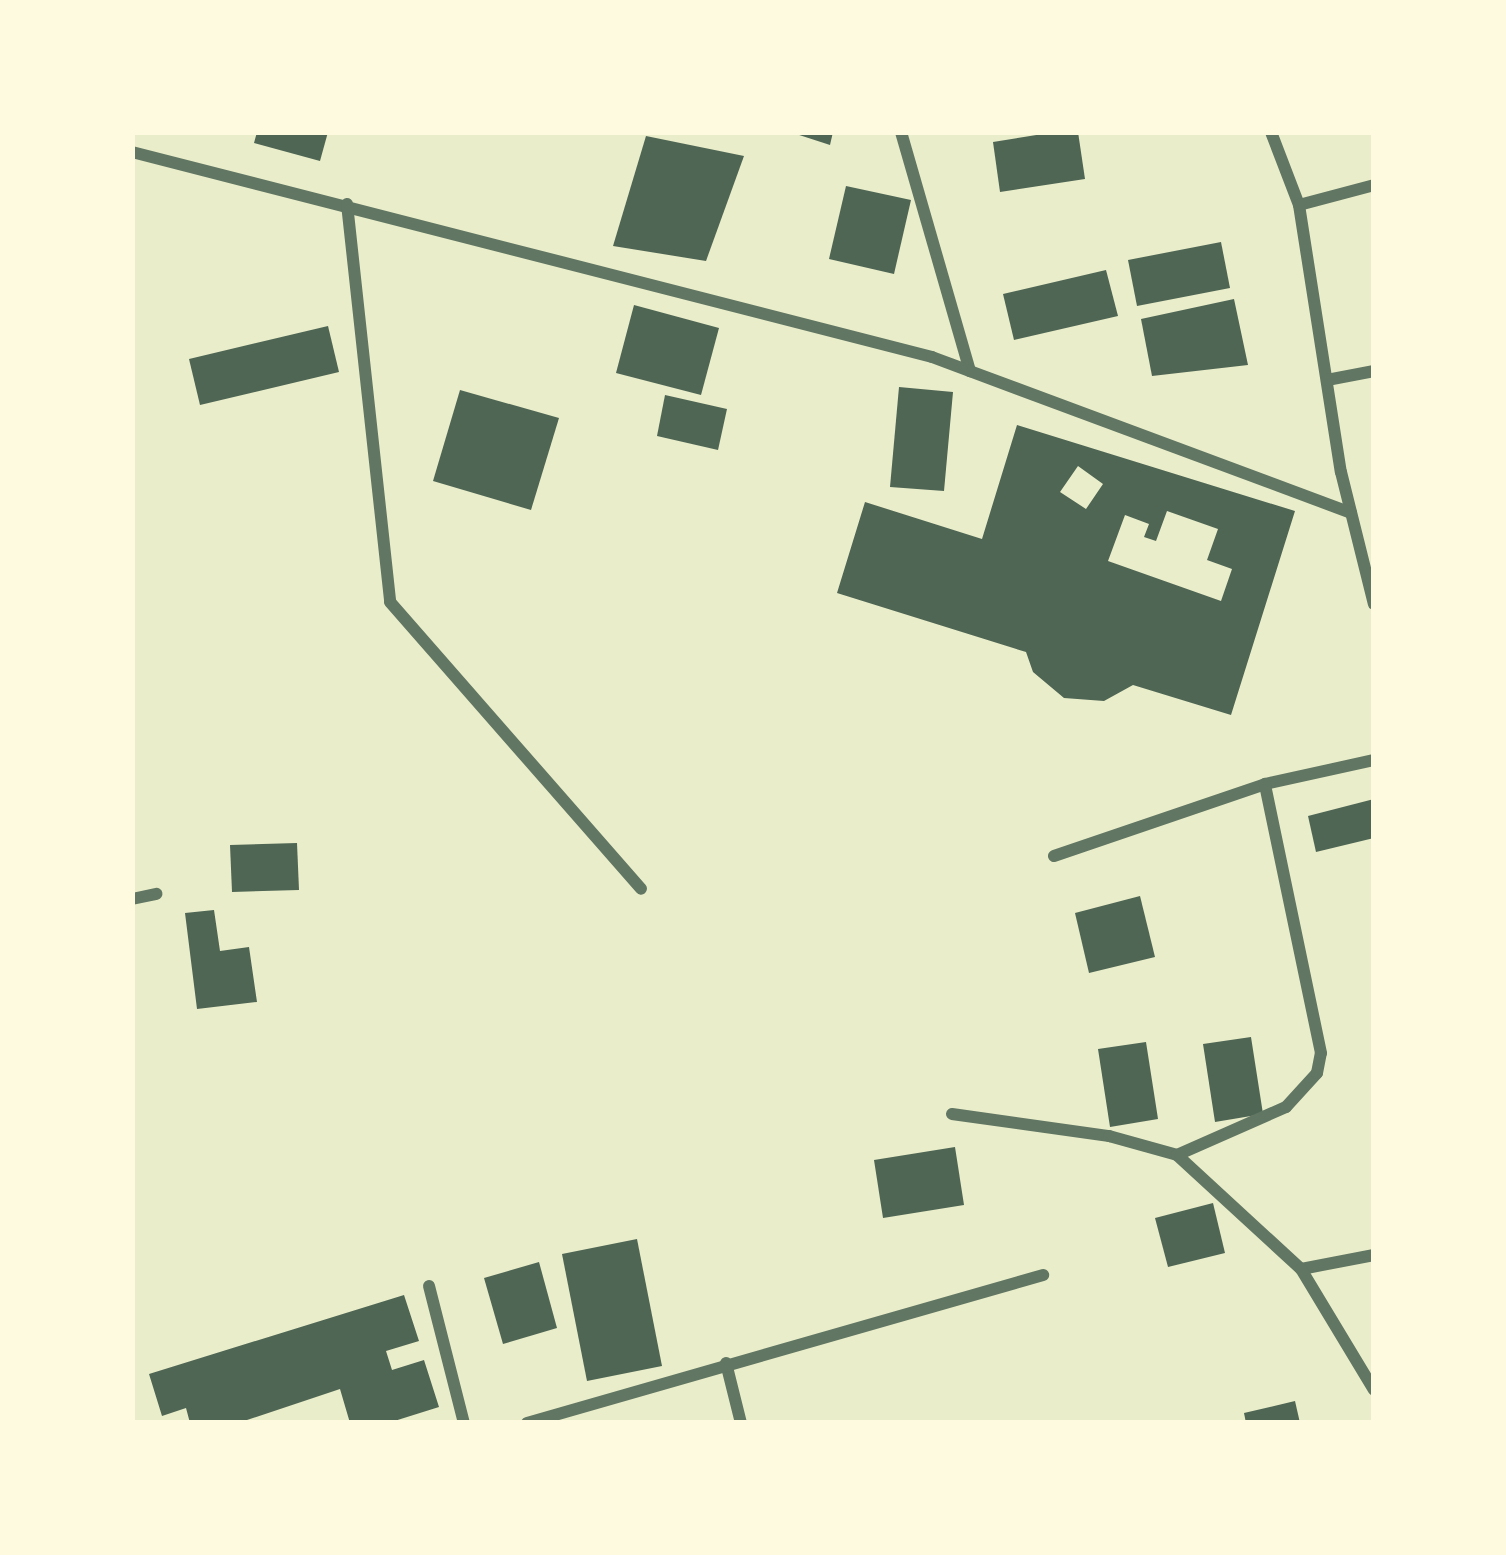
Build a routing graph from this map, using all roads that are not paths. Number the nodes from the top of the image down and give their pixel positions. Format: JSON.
{"nodes":[{"id":1,"x":901,"y":132,"type":"edge"},
{"id":2,"x":1271,"y":132,"type":"edge"},
{"id":3,"x":132,"y":152,"type":"edge"},
{"id":4,"x":1374,"y":185,"type":"edge"},
{"id":5,"x":347,"y":204,"type":"junction"},
{"id":6,"x":1299,"y":205,"type":"junction"},
{"id":7,"x":970,"y":371,"type":"junction"},
{"id":8,"x":1374,"y":371,"type":"edge"},
{"id":9,"x":1327,"y":380,"type":"junction"},
{"id":10,"x":1352,"y":513,"type":"junction"},
{"id":11,"x":1374,"y":604,"type":"edge"},
{"id":12,"x":1374,"y":760,"type":"edge"},
{"id":13,"x":1265,"y":784,"type":"junction"},
{"id":14,"x":1054,"y":856,"type":"dead end"},
{"id":15,"x":641,"y":890,"type":"dead end"},
{"id":16,"x":155,"y":894,"type":"dead end"},
{"id":17,"x":132,"y":899,"type":"edge"},
{"id":18,"x":952,"y":1114,"type":"dead end"},
{"id":19,"x":1178,"y":1155,"type":"junction"},
{"id":20,"x":1374,"y":1256,"type":"edge"},
{"id":21,"x":1300,"y":1269,"type":"junction"},
{"id":22,"x":1043,"y":1274,"type":"dead end"},
{"id":23,"x":429,"y":1286,"type":"dead end"},
{"id":24,"x":726,"y":1363,"type":"junction"},
{"id":25,"x":1374,"y":1390,"type":"edge"},
{"id":26,"x":464,"y":1423,"type":"edge"},
{"id":27,"x":527,"y":1423,"type":"edge"},
{"id":28,"x":741,"y":1423,"type":"edge"}],
"edges":[{"from":1,"to":7,"type":"street"},
{"from":2,"to":6,"type":"street"},
{"from":3,"to":5,"type":"street"},
{"from":4,"to":6,"type":"street"},
{"from":5,"to":7,"type":"street"},
{"from":5,"to":15,"type":"street"},
{"from":6,"to":9,"type":"street"},
{"from":7,"to":10,"type":"street"},
{"from":8,"to":9,"type":"street"},
{"from":9,"to":10,"type":"street"},
{"from":10,"to":11,"type":"street"},
{"from":12,"to":13,"type":"street"},
{"from":13,"to":14,"type":"street"},
{"from":13,"to":19,"type":"street"},
{"from":16,"to":17,"type":"street"},
{"from":18,"to":19,"type":"street"},
{"from":19,"to":21,"type":"street"},
{"from":20,"to":21,"type":"street"},
{"from":21,"to":25,"type":"street"},
{"from":22,"to":24,"type":"street"},
{"from":23,"to":26,"type":"street"},
{"from":24,"to":27,"type":"street"},
{"from":24,"to":28,"type":"street"}]}
